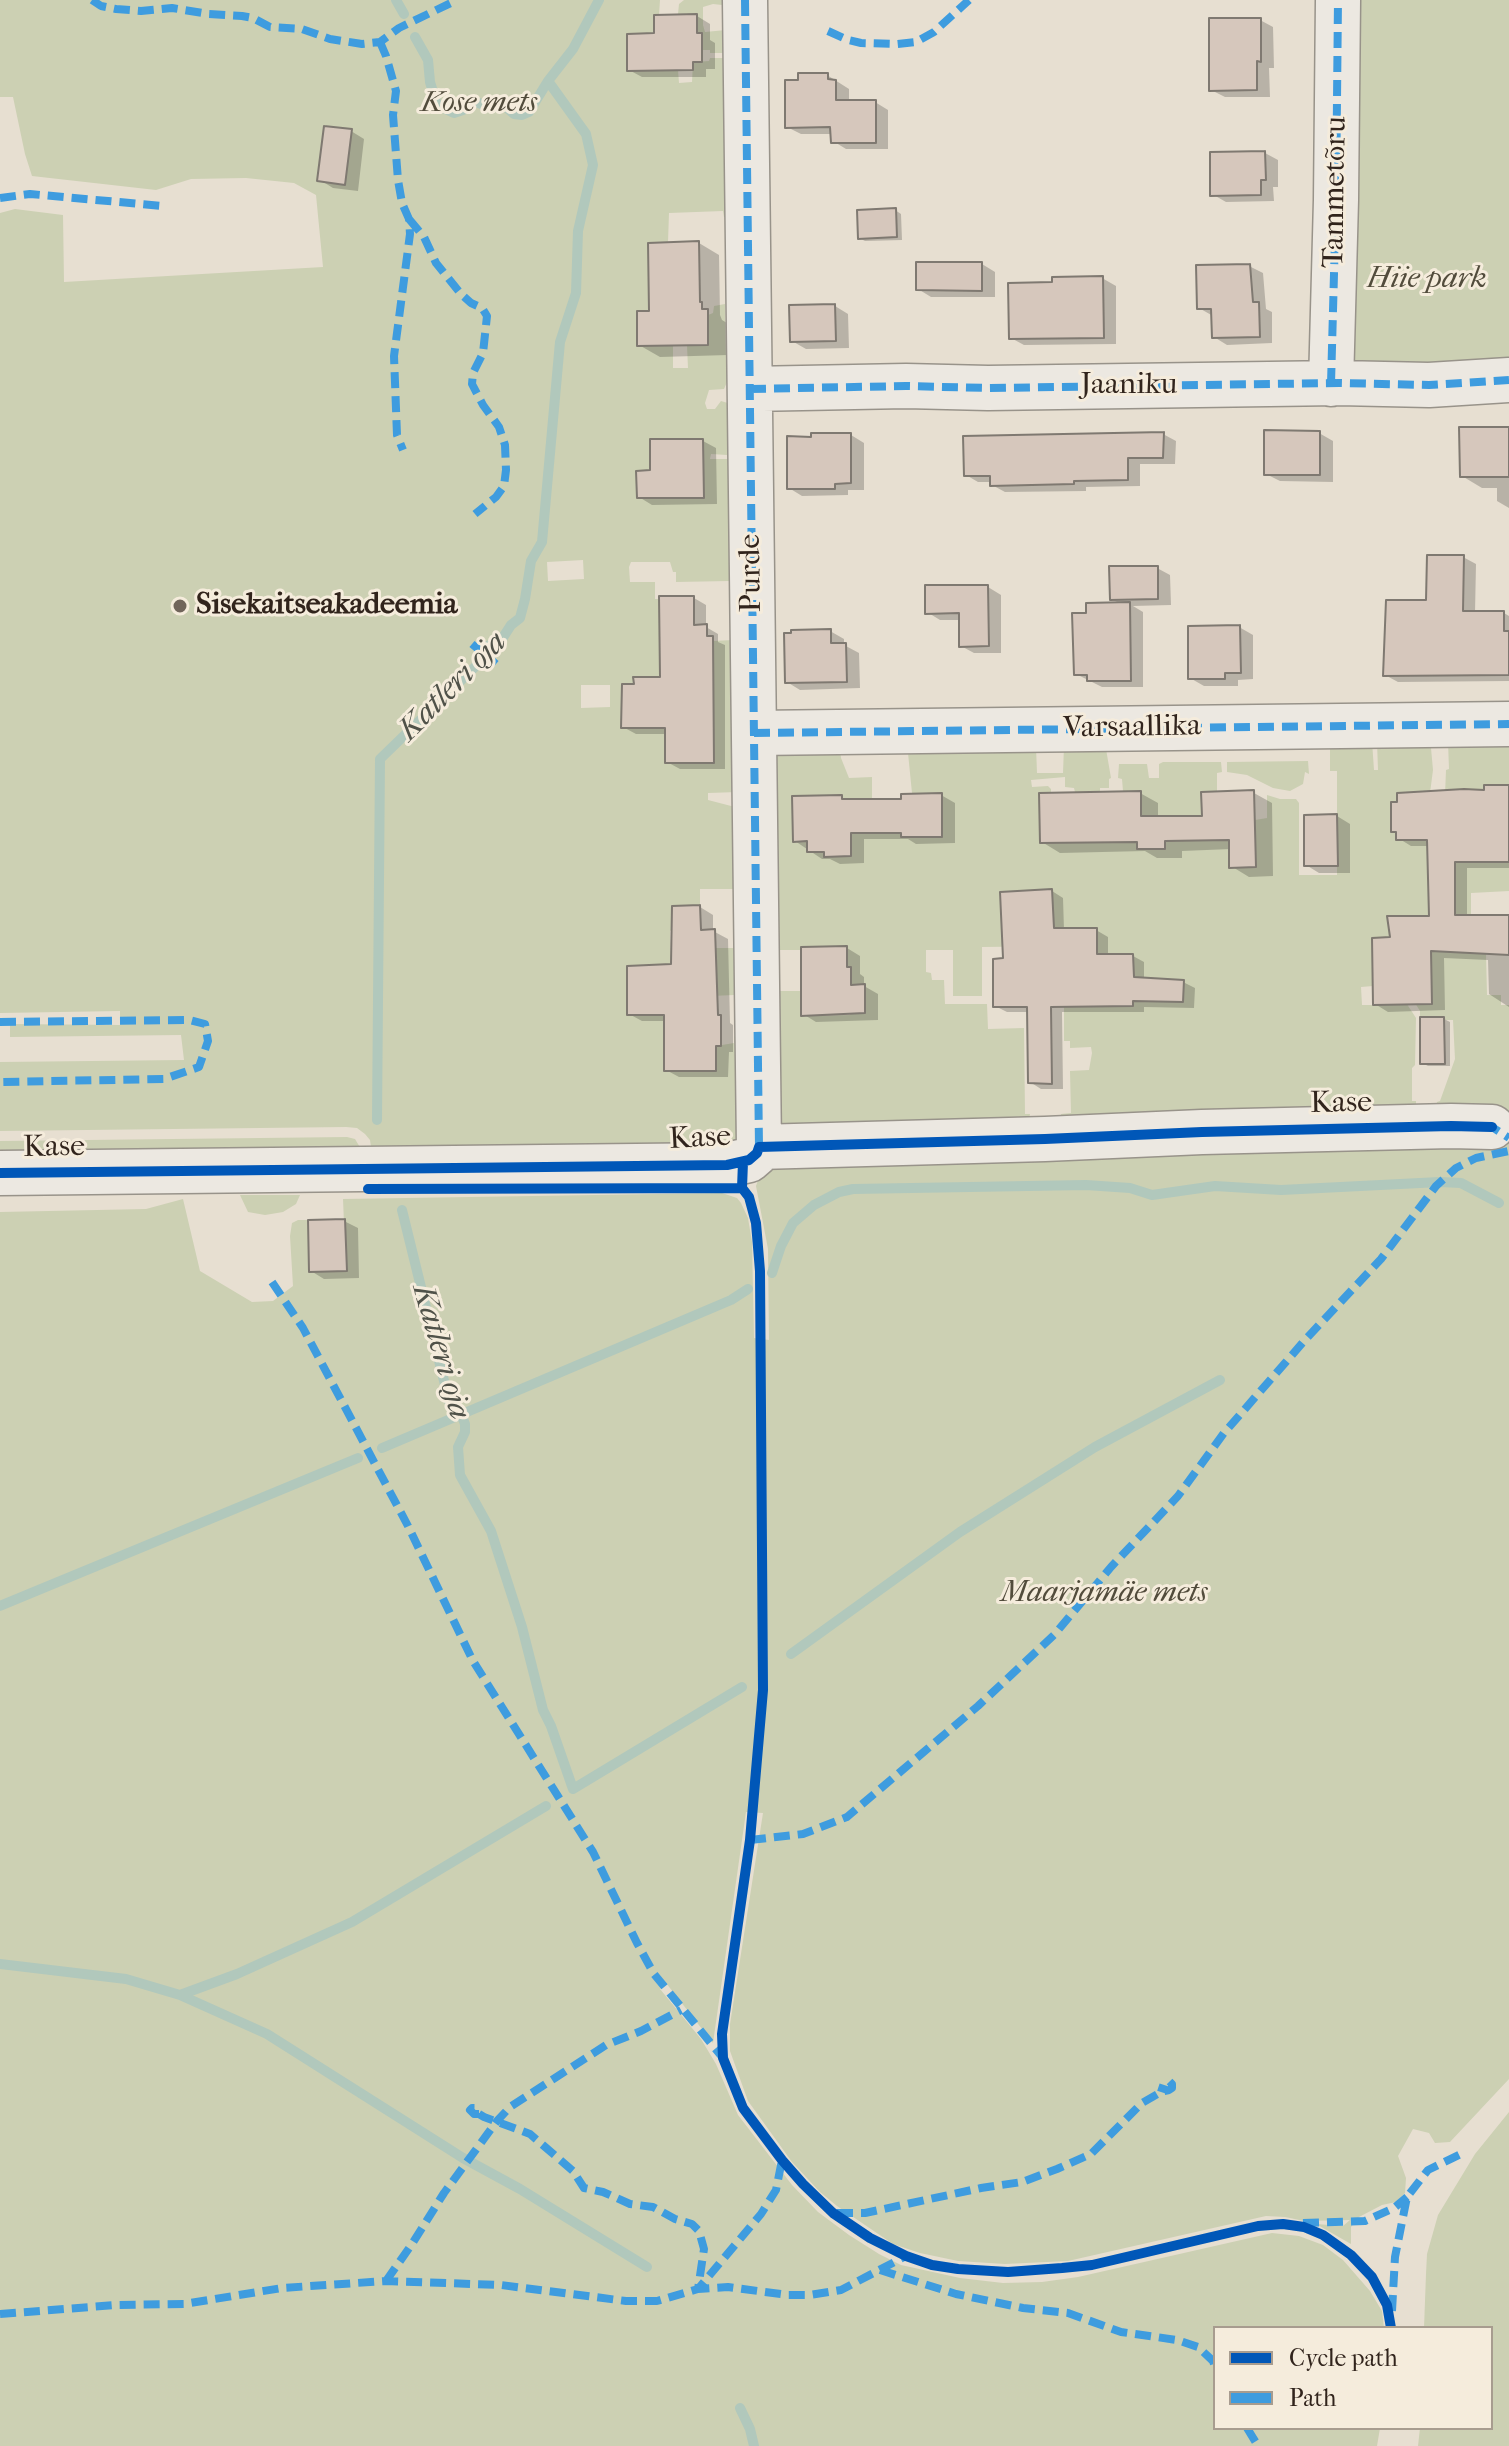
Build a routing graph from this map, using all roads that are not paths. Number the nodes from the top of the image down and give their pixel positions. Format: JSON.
{"nodes":[{"id":1,"x":745,"y":0,"type":"edge"},
{"id":2,"x":1338,"y":0,"type":"edge"},
{"id":3,"x":1509,"y":380,"type":"edge"},
{"id":4,"x":1331,"y":384,"type":"junction"},
{"id":5,"x":750,"y":389,"type":"junction"},
{"id":6,"x":1509,"y":724,"type":"edge"},
{"id":7,"x":754,"y":733,"type":"junction"},
{"id":8,"x":1492,"y":1127,"type":"dead end"},
{"id":9,"x":759,"y":1147,"type":"junction"},
{"id":10,"x":0,"y":1173,"type":"edge"}],
"edges":[{"from":1,"to":5,"type":"street","name":"Purde"},
{"from":2,"to":4,"type":"street","name":"Tammetõru"},
{"from":3,"to":4,"type":"street","name":"Jaaniku"},
{"from":4,"to":5,"type":"street","name":"Jaaniku"},
{"from":5,"to":7,"type":"street","name":"Purde"},
{"from":6,"to":7,"type":"street","name":"Varsaallika"},
{"from":7,"to":9,"type":"street","name":"Purde"},
{"from":8,"to":9,"type":"street","name":"Kase"},
{"from":9,"to":10,"type":"street","name":"Kase"}]}
